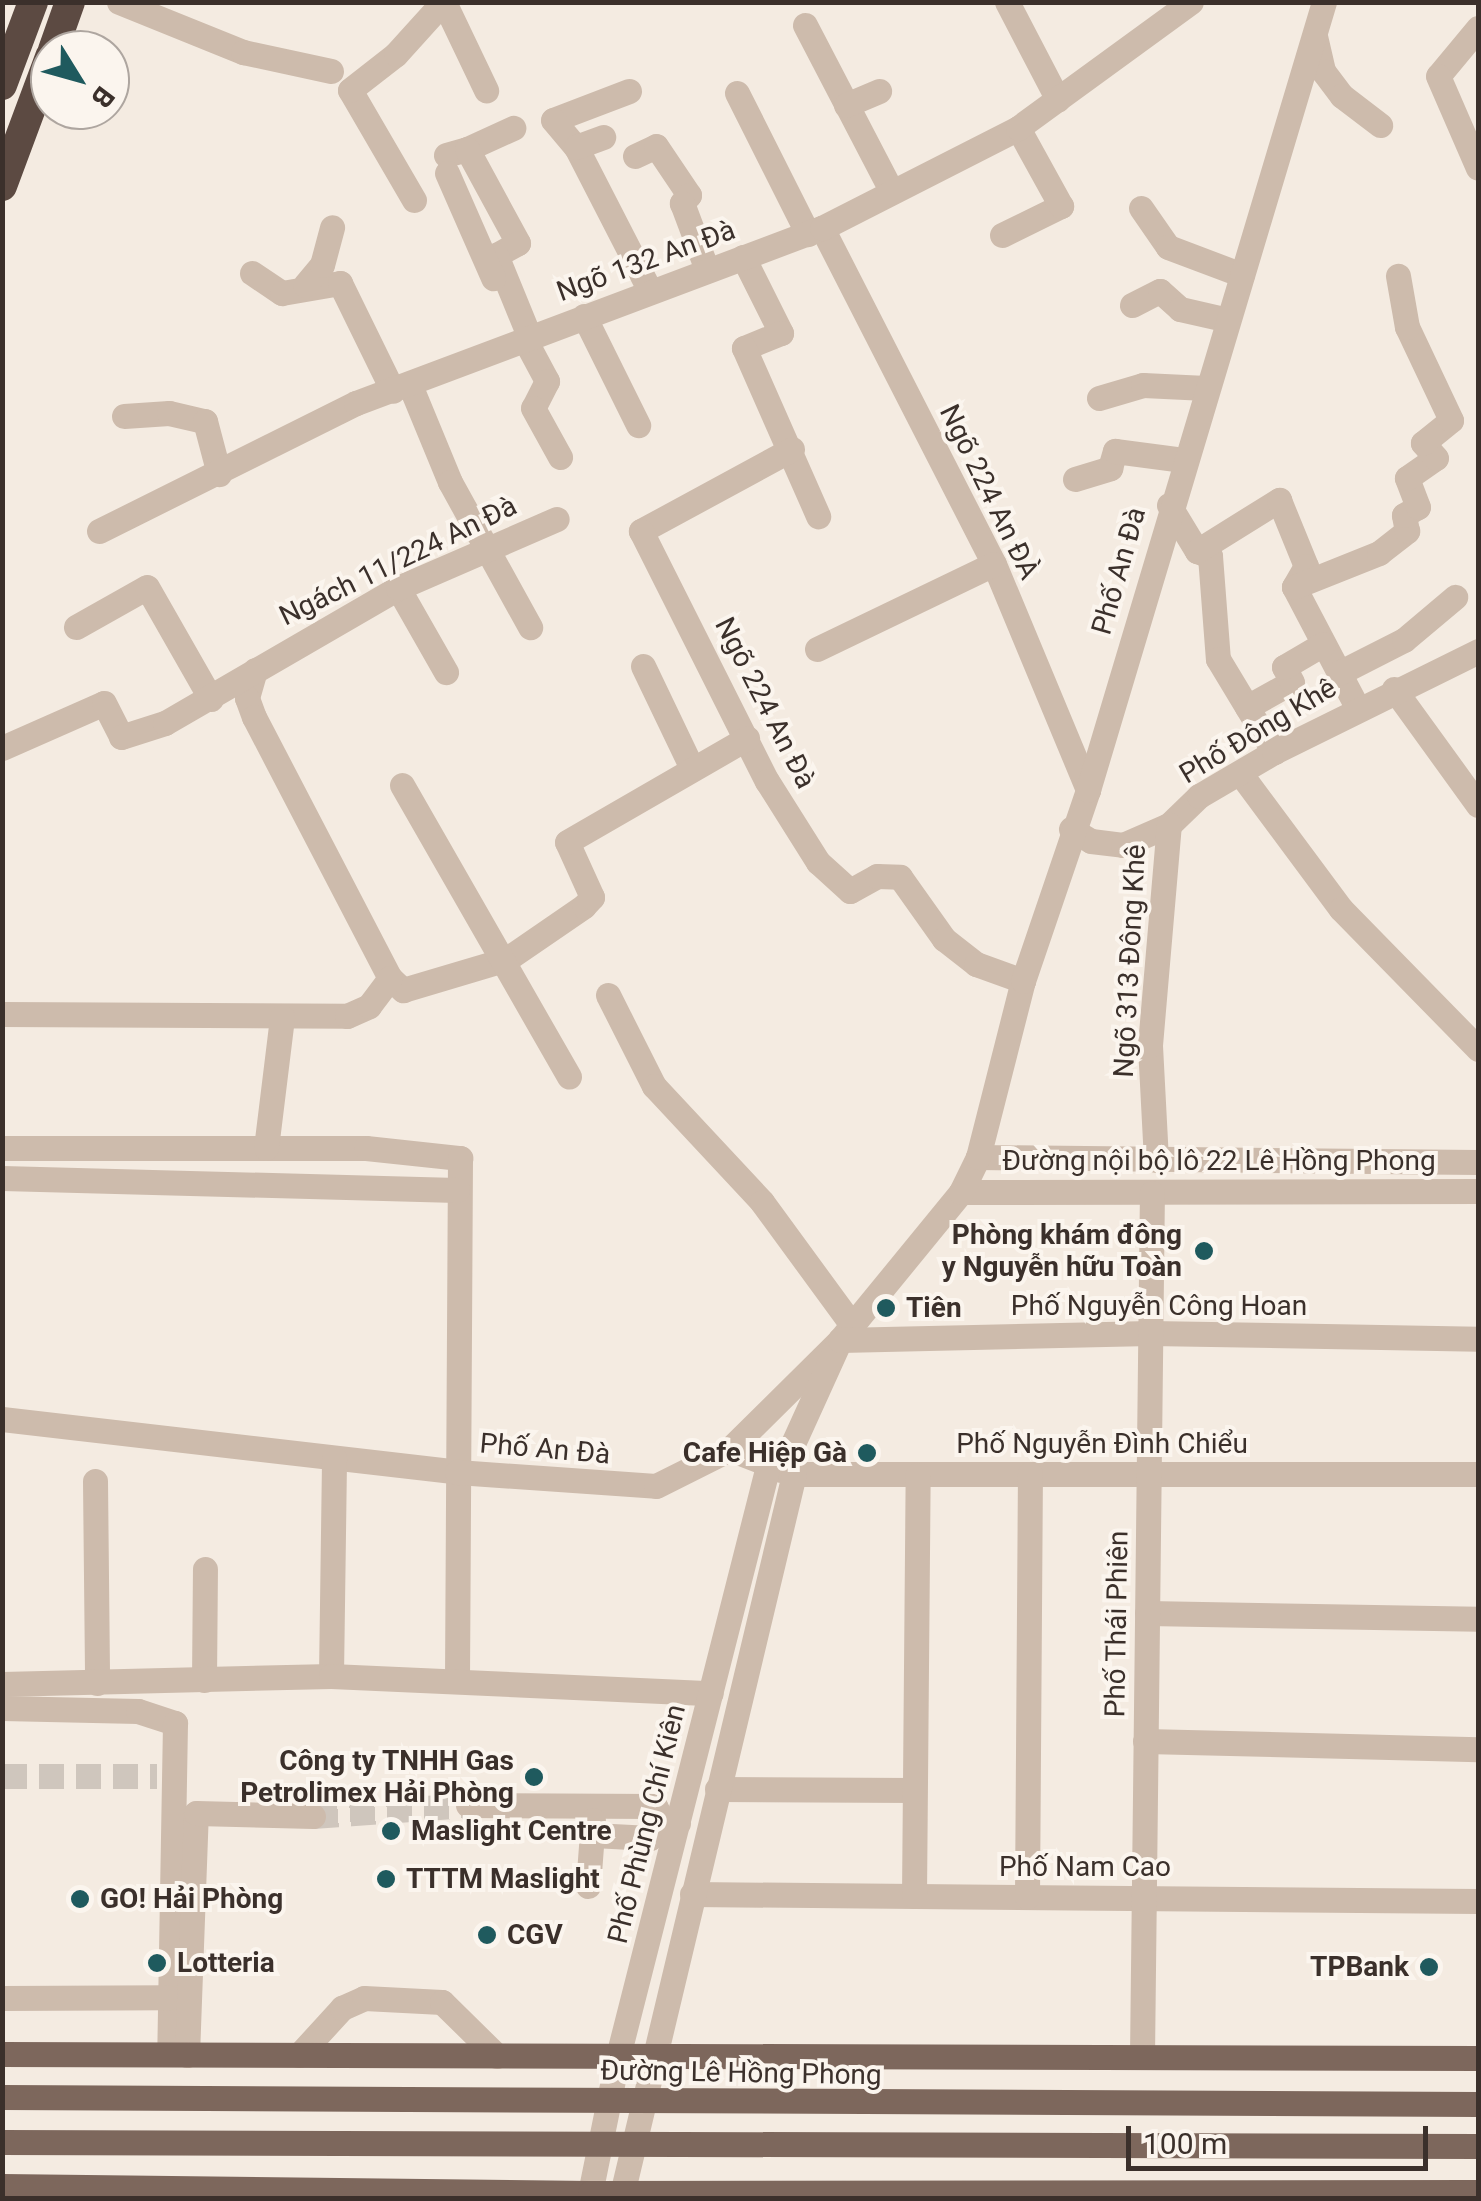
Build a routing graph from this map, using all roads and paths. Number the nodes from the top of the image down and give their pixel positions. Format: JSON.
{"nodes":[{"id":1,"x":33,"y":2,"type":"edge"},
{"id":2,"x":70,"y":2,"type":"edge"},
{"id":3,"x":119,"y":2,"type":"edge"},
{"id":4,"x":443,"y":2,"type":"edge"},
{"id":5,"x":1007,"y":2,"type":"edge"},
{"id":6,"x":1191,"y":2,"type":"edge"},
{"id":7,"x":1324,"y":2,"type":"edge"},
{"id":8,"x":805,"y":24,"type":"dead end"},
{"id":9,"x":1478,"y":28,"type":"edge"},
{"id":10,"x":60,"y":30,"type":"edge"},
{"id":11,"x":1314,"y":32,"type":"junction"},
{"id":12,"x":331,"y":71,"type":"dead end"},
{"id":13,"x":2,"y":85,"type":"edge"},
{"id":14,"x":486,"y":90,"type":"dead end"},
{"id":15,"x":629,"y":90,"type":"dead end"},
{"id":16,"x":879,"y":90,"type":"dead end"},
{"id":17,"x":736,"y":92,"type":"dead end"},
{"id":18,"x":1058,"y":100,"type":"junction"},
{"id":19,"x":846,"y":104,"type":"junction"},
{"id":20,"x":30,"y":111,"type":"edge"},
{"id":21,"x":1380,"y":125,"type":"dead end"},
{"id":22,"x":513,"y":128,"type":"dead end"},
{"id":23,"x":1018,"y":128,"type":"junction"},
{"id":24,"x":603,"y":137,"type":"dead end"},
{"id":25,"x":576,"y":148,"type":"junction"},
{"id":26,"x":636,"y":156,"type":"dead end"},
{"id":27,"x":453,"y":159,"type":"junction"},
{"id":28,"x":1478,"y":168,"type":"edge"},
{"id":29,"x":2,"y":186,"type":"edge"},
{"id":30,"x":892,"y":192,"type":"junction"},
{"id":31,"x":414,"y":200,"type":"dead end"},
{"id":32,"x":1141,"y":208,"type":"dead end"},
{"id":33,"x":332,"y":227,"type":"dead end"},
{"id":34,"x":815,"y":231,"type":"junction"},
{"id":35,"x":1002,"y":235,"type":"dead end"},
{"id":36,"x":742,"y":257,"type":"junction"},
{"id":37,"x":707,"y":270,"type":"junction"},
{"id":38,"x":252,"y":272,"type":"dead end"},
{"id":39,"x":1242,"y":275,"type":"junction"},
{"id":40,"x":1398,"y":276,"type":"dead end"},
{"id":41,"x":304,"y":284,"type":"junction"},
{"id":42,"x":650,"y":291,"type":"junction"},
{"id":43,"x":1132,"y":305,"type":"dead end"},
{"id":44,"x":584,"y":316,"type":"junction"},
{"id":45,"x":1228,"y":320,"type":"junction"},
{"id":46,"x":523,"y":338,"type":"junction"},
{"id":47,"x":401,"y":388,"type":"junction"},
{"id":48,"x":1206,"y":388,"type":"junction"},
{"id":49,"x":1100,"y":398,"type":"dead end"},
{"id":50,"x":124,"y":416,"type":"dead end"},
{"id":51,"x":638,"y":425,"type":"dead end"},
{"id":52,"x":792,"y":450,"type":"junction"},
{"id":53,"x":560,"y":457,"type":"dead end"},
{"id":54,"x":1183,"y":460,"type":"junction"},
{"id":55,"x":219,"y":474,"type":"junction"},
{"id":56,"x":1075,"y":479,"type":"dead end"},
{"id":57,"x":1169,"y":505,"type":"junction"},
{"id":58,"x":818,"y":516,"type":"dead end"},
{"id":59,"x":557,"y":519,"type":"dead end"},
{"id":60,"x":98,"y":530,"type":"dead end"},
{"id":61,"x":489,"y":550,"type":"junction"},
{"id":62,"x":1197,"y":551,"type":"junction"},
{"id":63,"x":994,"y":564,"type":"junction"},
{"id":64,"x":1294,"y":586,"type":"junction"},
{"id":65,"x":398,"y":588,"type":"junction"},
{"id":66,"x":1454,"y":597,"type":"dead end"},
{"id":67,"x":76,"y":627,"type":"dead end"},
{"id":68,"x":530,"y":627,"type":"dead end"},
{"id":69,"x":1323,"y":644,"type":"junction"},
{"id":70,"x":817,"y":649,"type":"dead end"},
{"id":71,"x":1475,"y":659,"type":"edge"},
{"id":72,"x":643,"y":666,"type":"dead end"},
{"id":73,"x":254,"y":670,"type":"junction"},
{"id":74,"x":446,"y":672,"type":"dead end"},
{"id":75,"x":1339,"y":672,"type":"junction"},
{"id":76,"x":1394,"y":689,"type":"junction"},
{"id":77,"x":212,"y":698,"type":"junction"},
{"id":78,"x":1247,"y":707,"type":"junction"},
{"id":79,"x":1357,"y":707,"type":"junction"},
{"id":80,"x":746,"y":738,"type":"junction"},
{"id":81,"x":2,"y":748,"type":"edge"},
{"id":82,"x":1274,"y":752,"type":"junction"},
{"id":83,"x":691,"y":766,"type":"junction"},
{"id":84,"x":1240,"y":773,"type":"junction"},
{"id":85,"x":402,"y":784,"type":"dead end"},
{"id":86,"x":1088,"y":790,"type":"junction"},
{"id":87,"x":1478,"y":805,"type":"edge"},
{"id":88,"x":1168,"y":825,"type":"junction"},
{"id":89,"x":1071,"y":829,"type":"junction"},
{"id":90,"x":507,"y":959,"type":"junction"},
{"id":91,"x":390,"y":978,"type":"junction"},
{"id":92,"x":1023,"y":980,"type":"junction"},
{"id":93,"x":608,"y":995,"type":"dead end"},
{"id":94,"x":2,"y":1014,"type":"edge"},
{"id":95,"x":282,"y":1016,"type":"junction"},
{"id":96,"x":1478,"y":1049,"type":"edge"},
{"id":97,"x":569,"y":1077,"type":"dead end"},
{"id":98,"x":2,"y":1148,"type":"edge"},
{"id":99,"x":266,"y":1148,"type":"junction"},
{"id":100,"x":978,"y":1157,"type":"junction"},
{"id":101,"x":1156,"y":1160,"type":"junction"},
{"id":102,"x":1478,"y":1162,"type":"edge"},
{"id":103,"x":2,"y":1178,"type":"edge"},
{"id":104,"x":458,"y":1190,"type":"junction"},
{"id":105,"x":1478,"y":1191,"type":"edge"},
{"id":106,"x":961,"y":1192,"type":"junction"},
{"id":107,"x":1152,"y":1193,"type":"junction"},
{"id":108,"x":846,"y":1332,"type":"junction"},
{"id":109,"x":1150,"y":1332,"type":"junction"},
{"id":110,"x":1478,"y":1339,"type":"edge"},
{"id":111,"x":2,"y":1419,"type":"edge"},
{"id":112,"x":730,"y":1449,"type":"junction"},
{"id":113,"x":334,"y":1458,"type":"junction"},
{"id":114,"x":781,"y":1470,"type":"junction"},
{"id":115,"x":457,"y":1472,"type":"junction"},
{"id":116,"x":1030,"y":1474,"type":"junction"},
{"id":117,"x":1148,"y":1474,"type":"junction"},
{"id":118,"x":1478,"y":1474,"type":"edge"},
{"id":119,"x":918,"y":1475,"type":"junction"},
{"id":120,"x":95,"y":1481,"type":"dead end"},
{"id":121,"x":205,"y":1568,"type":"dead end"},
{"id":122,"x":1147,"y":1612,"type":"junction"},
{"id":123,"x":1478,"y":1619,"type":"edge"},
{"id":124,"x":331,"y":1676,"type":"junction"},
{"id":125,"x":204,"y":1680,"type":"junction"},
{"id":126,"x":457,"y":1680,"type":"junction"},
{"id":127,"x":98,"y":1683,"type":"junction"},
{"id":128,"x":2,"y":1684,"type":"edge"},
{"id":129,"x":711,"y":1693,"type":"junction"},
{"id":130,"x":2,"y":1708,"type":"edge"},
{"id":131,"x":1146,"y":1741,"type":"junction"},
{"id":132,"x":1478,"y":1749,"type":"edge"},
{"id":133,"x":914,"y":1790,"type":"junction"},
{"id":134,"x":715,"y":1799,"type":"junction"},
{"id":135,"x":468,"y":1804,"type":"tunnel mouth"},
{"id":136,"x":594,"y":1805,"type":"junction"},
{"id":137,"x":313,"y":1816,"type":"tunnel mouth"},
{"id":138,"x":675,"y":1818,"type":"junction"},
{"id":139,"x":593,"y":1835,"type":"junction"},
{"id":140,"x":588,"y":1886,"type":"dead end"},
{"id":141,"x":692,"y":1894,"type":"junction"},
{"id":142,"x":914,"y":1896,"type":"junction"},
{"id":143,"x":1028,"y":1897,"type":"junction"},
{"id":144,"x":1144,"y":1898,"type":"junction"},
{"id":145,"x":1478,"y":1900,"type":"edge"},
{"id":146,"x":168,"y":1997,"type":"junction"},
{"id":147,"x":2,"y":1998,"type":"edge"},
{"id":148,"x":2,"y":2054,"type":"edge"},
{"id":149,"x":178,"y":2054,"type":"junction"},
{"id":150,"x":298,"y":2055,"type":"junction"},
{"id":151,"x":497,"y":2056,"type":"junction"},
{"id":152,"x":618,"y":2056,"type":"junction"},
{"id":153,"x":1142,"y":2056,"type":"junction"},
{"id":154,"x":652,"y":2057,"type":"junction"},
{"id":155,"x":1478,"y":2058,"type":"edge"},
{"id":156,"x":2,"y":2097,"type":"edge"},
{"id":157,"x":608,"y":2102,"type":"junction"},
{"id":158,"x":640,"y":2103,"type":"junction"},
{"id":159,"x":1478,"y":2104,"type":"edge"},
{"id":160,"x":2,"y":2142,"type":"edge"},
{"id":161,"x":631,"y":2144,"type":"junction"},
{"id":162,"x":596,"y":2145,"type":"junction"},
{"id":163,"x":1478,"y":2146,"type":"edge"},
{"id":164,"x":2,"y":2186,"type":"edge"},
{"id":165,"x":47,"y":2192,"type":"edge"},
{"id":166,"x":1478,"y":2192,"type":"edge"},
{"id":167,"x":622,"y":2195,"type":"edge"},
{"id":168,"x":589,"y":2196,"type":"edge"}],
"edges":[{"from":1,"to":13,"type":"highway"},
{"from":2,"to":10,"type":"highway"},
{"from":3,"to":12,"type":"street"},
{"from":4,"to":14,"type":"street"},
{"from":4,"to":31,"type":"street"},
{"from":5,"to":18,"type":"street"},
{"from":6,"to":18,"type":"street","name":"Ngõ 132 An Đà"},
{"from":7,"to":11,"type":"street","name":"Phố An Đà"},
{"from":8,"to":19,"type":"street"},
{"from":9,"to":28,"type":"street"},
{"from":11,"to":21,"type":"street"},
{"from":11,"to":39,"type":"street","name":"Phố An Đà"},
{"from":15,"to":25,"type":"street"},
{"from":16,"to":19,"type":"street"},
{"from":17,"to":34,"type":"street","name":"Ngõ 224 An ĐÀ"},
{"from":18,"to":23,"type":"street","name":"Ngõ 132 An Đà"},
{"from":19,"to":30,"type":"street"},
{"from":20,"to":29,"type":"highway"},
{"from":22,"to":27,"type":"street"},
{"from":23,"to":30,"type":"street","name":"Ngõ 132 An Đà"},
{"from":23,"to":35,"type":"street"},
{"from":24,"to":25,"type":"street"},
{"from":25,"to":42,"type":"street"},
{"from":26,"to":37,"type":"street"},
{"from":27,"to":46,"type":"street"},
{"from":27,"to":46,"type":"street"},
{"from":30,"to":34,"type":"street","name":"Ngõ 132 An Đà"},
{"from":32,"to":39,"type":"street"},
{"from":33,"to":41,"type":"street"},
{"from":34,"to":36,"type":"street","name":"Ngõ 132 An Đà"},
{"from":34,"to":63,"type":"street","name":"Ngõ 224 An ĐÀ"},
{"from":36,"to":37,"type":"street","name":"Ngõ 132 An Đà"},
{"from":36,"to":52,"type":"street"},
{"from":37,"to":42,"type":"street","name":"Ngõ 132 An Đà"},
{"from":38,"to":41,"type":"street"},
{"from":39,"to":45,"type":"street","name":"Phố An Đà"},
{"from":40,"to":64,"type":"street"},
{"from":41,"to":47,"type":"street"},
{"from":42,"to":44,"type":"street","name":"Ngõ 132 An Đà"},
{"from":43,"to":45,"type":"street"},
{"from":44,"to":46,"type":"street","name":"Ngõ 132 An Đà"},
{"from":44,"to":51,"type":"street"},
{"from":45,"to":48,"type":"street","name":"Phố An Đà"},
{"from":46,"to":47,"type":"street","name":"Ngõ 132 An Đà"},
{"from":46,"to":53,"type":"street"},
{"from":47,"to":55,"type":"street","name":"Ngõ 132 An Đà"},
{"from":47,"to":61,"type":"street"},
{"from":48,"to":49,"type":"street"},
{"from":48,"to":54,"type":"street","name":"Phố An Đà"},
{"from":50,"to":55,"type":"street"},
{"from":52,"to":58,"type":"street"},
{"from":52,"to":80,"type":"street","name":"Ngõ 224 An Đà"},
{"from":54,"to":56,"type":"street"},
{"from":54,"to":57,"type":"street","name":"Phố An Đà"},
{"from":55,"to":60,"type":"street","name":"Ngõ 132 An Đà"},
{"from":57,"to":62,"type":"street"},
{"from":57,"to":86,"type":"street","name":"Phố An Đà"},
{"from":59,"to":61,"type":"street","name":"Ngách 11/224 An Đà"},
{"from":61,"to":65,"type":"street","name":"Ngách 11/224 An Đà"},
{"from":61,"to":68,"type":"street"},
{"from":62,"to":64,"type":"street"},
{"from":62,"to":78,"type":"street"},
{"from":63,"to":70,"type":"street"},
{"from":63,"to":86,"type":"street","name":"Ngõ 224 An ĐÀ"},
{"from":64,"to":69,"type":"street"},
{"from":65,"to":73,"type":"street","name":"Ngách 11/224 An Đà"},
{"from":65,"to":74,"type":"street"},
{"from":66,"to":75,"type":"street"},
{"from":67,"to":77,"type":"street"},
{"from":69,"to":75,"type":"street"},
{"from":69,"to":78,"type":"street"},
{"from":71,"to":76,"type":"street","name":"Phố Đông Khê"},
{"from":72,"to":83,"type":"street"},
{"from":73,"to":77,"type":"street","name":"Ngách 11/224 An Đà"},
{"from":73,"to":91,"type":"street"},
{"from":75,"to":79,"type":"street"},
{"from":76,"to":79,"type":"street","name":"Phố Đông Khê"},
{"from":76,"to":87,"type":"street"},
{"from":77,"to":81,"type":"street","name":"Ngách 11/224 An Đà"},
{"from":78,"to":82,"type":"street"},
{"from":79,"to":82,"type":"street","name":"Phố Đông Khê"},
{"from":80,"to":83,"type":"street"},
{"from":80,"to":92,"type":"street","name":"Ngõ 224 An Đà"},
{"from":82,"to":84,"type":"street","name":"Phố Đông Khê"},
{"from":83,"to":90,"type":"street"},
{"from":84,"to":88,"type":"street","name":"Phố Đông Khê"},
{"from":84,"to":96,"type":"street"},
{"from":85,"to":90,"type":"street"},
{"from":86,"to":89,"type":"street","name":"Phố An Đà"},
{"from":88,"to":89,"type":"street","name":"Phố Đông Khê"},
{"from":88,"to":101,"type":"street","name":"Ngõ 313 Đông Khê"},
{"from":89,"to":92,"type":"street","name":"Phố An Đà"},
{"from":90,"to":91,"type":"street"},
{"from":90,"to":97,"type":"street"},
{"from":91,"to":95,"type":"street"},
{"from":92,"to":100,"type":"street","name":"Phố An Đà"},
{"from":93,"to":108,"type":"street"},
{"from":94,"to":95,"type":"street"},
{"from":95,"to":99,"type":"street"},
{"from":98,"to":99,"type":"street"},
{"from":99,"to":104,"type":"street"},
{"from":100,"to":101,"type":"street","name":"Đường nội bộ lô 22 Lê Hồng Phong"},
{"from":100,"to":106,"type":"street","name":"Phố An Đà"},
{"from":101,"to":102,"type":"street","name":"Đường nội bộ lô 22 Lê Hồng Phong"},
{"from":103,"to":104,"type":"street"},
{"from":104,"to":115,"type":"street"},
{"from":105,"to":107,"type":"street","name":"Đường nội bộ lô 22 Lê Hồng Phong"},
{"from":106,"to":107,"type":"street","name":"Đường nội bộ lô 22 Lê Hồng Phong"},
{"from":106,"to":108,"type":"street","name":"Phố An Đà"},
{"from":107,"to":109,"type":"street","name":"Phố Thái Phiên"},
{"from":108,"to":109,"type":"street","name":"Phố Nguyễn Công Hoan"},
{"from":108,"to":112,"type":"street","name":"Phố An Đà"},
{"from":108,"to":114,"type":"street"},
{"from":109,"to":110,"type":"street","name":"Phố Nguyễn Công Hoan"},
{"from":109,"to":117,"type":"street","name":"Phố Thái Phiên"},
{"from":111,"to":113,"type":"street","name":"Phố An Đà"},
{"from":112,"to":114,"type":"street","name":"Phố Nguyễn Đình Chiểu"},
{"from":112,"to":115,"type":"street","name":"Phố An Đà"},
{"from":113,"to":115,"type":"street","name":"Phố An Đà"},
{"from":113,"to":124,"type":"street"},
{"from":114,"to":119,"type":"street","name":"Phố Nguyễn Đình Chiểu"},
{"from":114,"to":129,"type":"street","name":"Phố Phùng Chí Kiên"},
{"from":114,"to":134,"type":"street"},
{"from":115,"to":126,"type":"street"},
{"from":116,"to":117,"type":"street","name":"Phố Nguyễn Đình Chiểu"},
{"from":116,"to":119,"type":"street","name":"Phố Nguyễn Đình Chiểu"},
{"from":116,"to":143,"type":"street"},
{"from":117,"to":118,"type":"street","name":"Phố Nguyễn Đình Chiểu"},
{"from":117,"to":122,"type":"street","name":"Phố Thái Phiên"},
{"from":119,"to":133,"type":"street"},
{"from":120,"to":127,"type":"street"},
{"from":121,"to":125,"type":"street"},
{"from":122,"to":123,"type":"street"},
{"from":122,"to":131,"type":"street","name":"Phố Thái Phiên"},
{"from":124,"to":125,"type":"street"},
{"from":124,"to":126,"type":"street"},
{"from":125,"to":127,"type":"street"},
{"from":126,"to":129,"type":"street"},
{"from":127,"to":128,"type":"street"},
{"from":129,"to":138,"type":"street","name":"Phố Phùng Chí Kiên"},
{"from":130,"to":146,"type":"street"},
{"from":131,"to":132,"type":"street"},
{"from":131,"to":144,"type":"street","name":"Phố Thái Phiên"},
{"from":133,"to":134,"type":"street"},
{"from":133,"to":142,"type":"street"},
{"from":134,"to":138,"type":"street"},
{"from":134,"to":141,"type":"street"},
{"from":135,"to":136,"type":"street"},
{"from":136,"to":138,"type":"street"},
{"from":136,"to":139,"type":"street"},
{"from":137,"to":149,"type":"street"},
{"from":138,"to":139,"type":"street"},
{"from":138,"to":152,"type":"street","name":"Phố Phùng Chí Kiên"},
{"from":139,"to":140,"type":"street"},
{"from":141,"to":142,"type":"street","name":"Phố Nam Cao"},
{"from":141,"to":154,"type":"street"},
{"from":142,"to":143,"type":"street","name":"Phố Nam Cao"},
{"from":143,"to":144,"type":"street","name":"Phố Nam Cao"},
{"from":144,"to":145,"type":"street","name":"Phố Nam Cao"},
{"from":144,"to":153,"type":"street","name":"Phố Thái Phiên"},
{"from":146,"to":147,"type":"street"},
{"from":146,"to":149,"type":"street"},
{"from":148,"to":149,"type":"main road","name":"Đường Lê Hồng Phong"},
{"from":149,"to":150,"type":"main road","name":"Đường Lê Hồng Phong"},
{"from":150,"to":151,"type":"main road","name":"Đường Lê Hồng Phong"},
{"from":150,"to":151,"type":"street"},
{"from":151,"to":152,"type":"main road","name":"Đường Lê Hồng Phong"},
{"from":152,"to":154,"type":"main road","name":"Đường Lê Hồng Phong"},
{"from":152,"to":157,"type":"street","name":"Phố Phùng Chí Kiên"},
{"from":153,"to":154,"type":"main road","name":"Đường Lê Hồng Phong"},
{"from":153,"to":155,"type":"main road","name":"Đường Lê Hồng Phong"},
{"from":154,"to":158,"type":"street"},
{"from":156,"to":157,"type":"main road","name":"Đường Lê Hồng Phong"},
{"from":157,"to":158,"type":"main road","name":"Đường Lê Hồng Phong"},
{"from":157,"to":162,"type":"street","name":"Phố Phùng Chí Kiên"},
{"from":158,"to":159,"type":"main road","name":"Đường Lê Hồng Phong"},
{"from":158,"to":161,"type":"street"},
{"from":160,"to":162,"type":"main road"},
{"from":161,"to":162,"type":"main road"},
{"from":161,"to":163,"type":"main road"},
{"from":161,"to":167,"type":"street"},
{"from":162,"to":168,"type":"street","name":"Phố Phùng Chí Kiên"},
{"from":164,"to":165,"type":"main road"},
{"from":165,"to":168,"type":"main road"},
{"from":166,"to":167,"type":"main road"},
{"from":167,"to":168,"type":"main road"}]}
